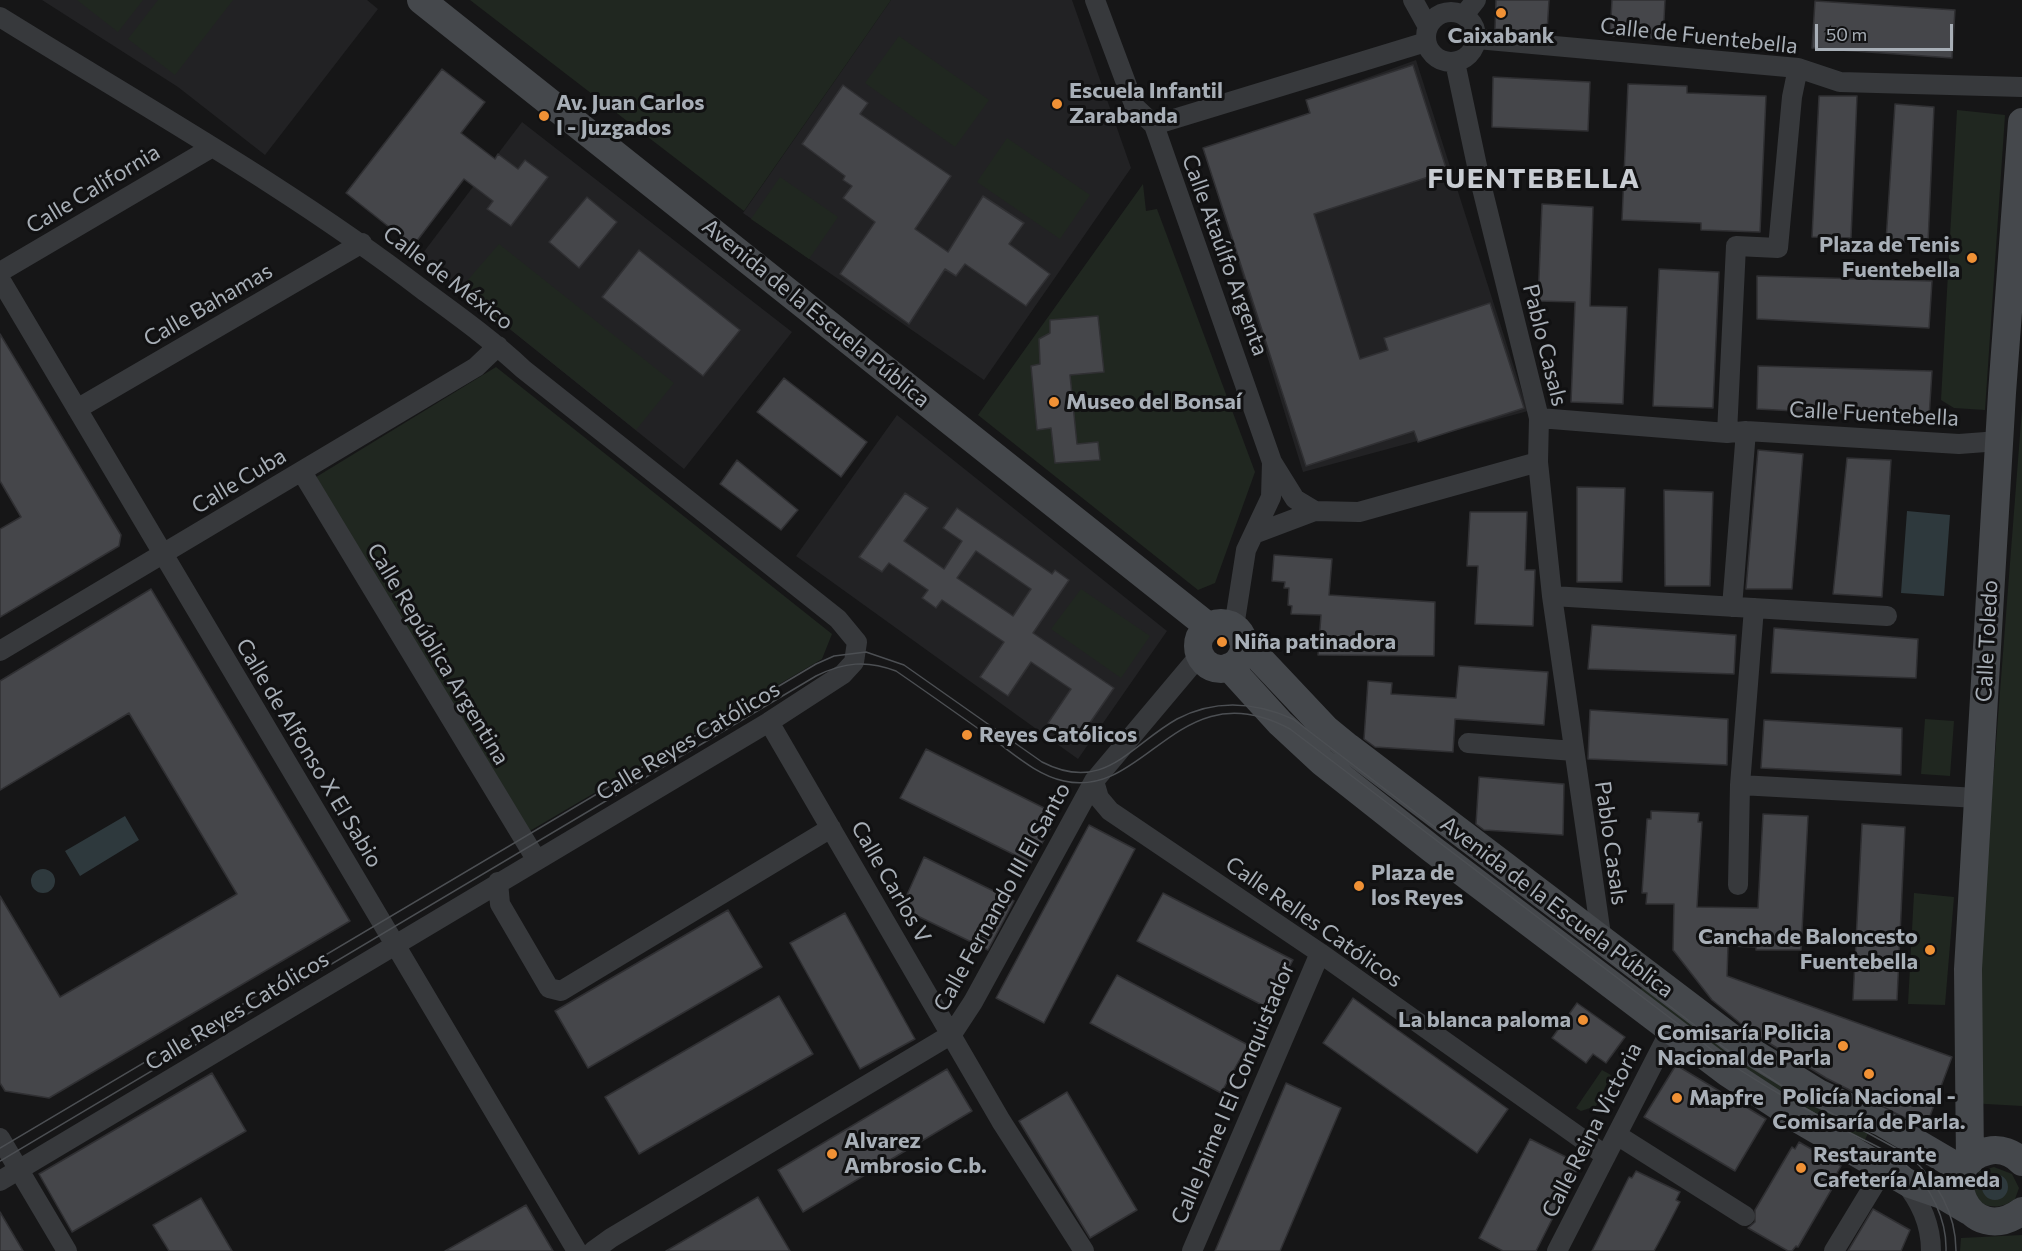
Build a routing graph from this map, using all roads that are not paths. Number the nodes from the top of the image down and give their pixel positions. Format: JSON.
{"nodes":[{"id":1,"x":421,"y":0,"type":"edge"},
{"id":2,"x":1095,"y":0,"type":"edge"},
{"id":3,"x":1413,"y":0,"type":"edge"},
{"id":4,"x":1470,"y":7,"type":"edge"},
{"id":5,"x":0,"y":17,"type":"edge"},
{"id":6,"x":1427,"y":34,"type":"junction"},
{"id":7,"x":1477,"y":39,"type":"junction"},
{"id":8,"x":1455,"y":62,"type":"junction"},
{"id":9,"x":1798,"y":68,"type":"junction"},
{"id":10,"x":2022,"y":87,"type":"edge"},
{"id":11,"x":2022,"y":122,"type":"edge"},
{"id":12,"x":1154,"y":125,"type":"junction"},
{"id":13,"x":211,"y":148,"type":"junction"},
{"id":14,"x":362,"y":243,"type":"junction"},
{"id":15,"x":0,"y":272,"type":"edge"},
{"id":16,"x":0,"y":279,"type":"edge"},
{"id":17,"x":498,"y":346,"type":"junction"},
{"id":18,"x":77,"y":409,"type":"junction"},
{"id":19,"x":1539,"y":418,"type":"junction"},
{"id":20,"x":1736,"y":432,"type":"junction"},
{"id":21,"x":1999,"y":441,"type":"junction"},
{"id":22,"x":1272,"y":462,"type":"junction"},
{"id":23,"x":1538,"y":462,"type":"junction"},
{"id":24,"x":302,"y":472,"type":"junction"},
{"id":25,"x":1316,"y":512,"type":"junction"},
{"id":26,"x":1254,"y":534,"type":"junction"},
{"id":27,"x":165,"y":554,"type":"junction"},
{"id":28,"x":1552,"y":596,"type":"junction"},
{"id":29,"x":1745,"y":607,"type":"junction"},
{"id":30,"x":1887,"y":616,"type":"dead end"},
{"id":31,"x":838,"y":619,"type":"joint"},
{"id":32,"x":1229,"y":632,"type":"junction"},
{"id":33,"x":0,"y":651,"type":"edge"},
{"id":34,"x":1200,"y":655,"type":"junction"},
{"id":35,"x":1230,"y":667,"type":"junction"},
{"id":36,"x":769,"y":722,"type":"junction"},
{"id":37,"x":1468,"y":743,"type":"dead end"},
{"id":38,"x":1574,"y":751,"type":"junction"},
{"id":39,"x":1094,"y":782,"type":"junction"},
{"id":40,"x":1740,"y":785,"type":"junction"},
{"id":41,"x":1978,"y":798,"type":"junction"},
{"id":42,"x":831,"y":828,"type":"junction"},
{"id":43,"x":536,"y":859,"type":"junction"},
{"id":44,"x":498,"y":882,"type":"junction"},
{"id":45,"x":1738,"y":885,"type":"dead end"},
{"id":46,"x":1602,"y":942,"type":"junction"},
{"id":47,"x":394,"y":944,"type":"junction"},
{"id":48,"x":1320,"y":953,"type":"junction"},
{"id":49,"x":1670,"y":1031,"type":"junction"},
{"id":50,"x":952,"y":1034,"type":"junction"},
{"id":51,"x":1617,"y":1135,"type":"junction"},
{"id":52,"x":0,"y":1138,"type":"edge"},
{"id":53,"x":1606,"y":1156,"type":"junction"},
{"id":54,"x":2022,"y":1162,"type":"edge"},
{"id":55,"x":1966,"y":1166,"type":"junction"},
{"id":56,"x":19,"y":1170,"type":"junction"},
{"id":57,"x":1893,"y":1173,"type":"junction"},
{"id":58,"x":0,"y":1181,"type":"edge"},
{"id":59,"x":1969,"y":1211,"type":"junction"},
{"id":60,"x":2022,"y":1211,"type":"edge"},
{"id":61,"x":1745,"y":1216,"type":"dead end"},
{"id":62,"x":67,"y":1251,"type":"edge"},
{"id":63,"x":577,"y":1251,"type":"edge"},
{"id":64,"x":593,"y":1251,"type":"edge"},
{"id":65,"x":1084,"y":1251,"type":"edge"},
{"id":66,"x":1192,"y":1251,"type":"edge"},
{"id":67,"x":1557,"y":1251,"type":"edge"},
{"id":68,"x":1834,"y":1251,"type":"edge"},
{"id":69,"x":1931,"y":1251,"type":"edge"}],
"edges":[{"from":1,"to":32,"type":"street","name":"Avenida de la Escuela Pública"},
{"from":2,"to":12,"type":"street","name":"Calle Ataúlfo Argenta"},
{"from":3,"to":6,"type":"street"},
{"from":4,"to":6,"type":"street"},
{"from":4,"to":7,"type":"street"},
{"from":5,"to":13,"type":"street","name":"Calle de México"},
{"from":6,"to":8,"type":"street"},
{"from":6,"to":12,"type":"street"},
{"from":7,"to":8,"type":"street"},
{"from":7,"to":9,"type":"street","name":"Calle de Fuentebella"},
{"from":8,"to":19,"type":"street","name":"Pablo Casals"},
{"from":9,"to":10,"type":"street","name":"Calle de Fuentebella"},
{"from":9,"to":20,"type":"street"},
{"from":11,"to":21,"type":"street","name":"Calle Toledo"},
{"from":12,"to":22,"type":"street","name":"Calle Ataúlfo Argenta"},
{"from":13,"to":14,"type":"street","name":"Calle de México"},
{"from":13,"to":15,"type":"street","name":"Calle California"},
{"from":14,"to":17,"type":"street","name":"Calle de México"},
{"from":14,"to":18,"type":"street","name":"Calle Bahamas"},
{"from":16,"to":18,"type":"street","name":"Calle de Alfonso X El Sabio"},
{"from":17,"to":24,"type":"street","name":"Calle Cuba"},
{"from":17,"to":31,"type":"street","name":"Calle de México"},
{"from":18,"to":27,"type":"street","name":"Calle de Alfonso X El Sabio"},
{"from":19,"to":20,"type":"street","name":"Calle Fuentebella"},
{"from":19,"to":23,"type":"street","name":"Pablo Casals"},
{"from":20,"to":21,"type":"street","name":"Calle Fuentebella"},
{"from":20,"to":29,"type":"street"},
{"from":21,"to":41,"type":"street","name":"Calle Toledo"},
{"from":22,"to":25,"type":"street"},
{"from":22,"to":26,"type":"street","name":"Calle Ataúlfo Argenta"},
{"from":23,"to":25,"type":"street"},
{"from":23,"to":28,"type":"street","name":"Pablo Casals"},
{"from":24,"to":27,"type":"street","name":"Calle Cuba"},
{"from":24,"to":43,"type":"street","name":"Calle República Argentina"},
{"from":25,"to":26,"type":"street"},
{"from":26,"to":32,"type":"street"},
{"from":27,"to":33,"type":"street","name":"Calle Cuba"},
{"from":27,"to":47,"type":"street","name":"Calle de Alfonso X El Sabio"},
{"from":28,"to":29,"type":"street"},
{"from":28,"to":38,"type":"street","name":"Pablo Casals"},
{"from":29,"to":30,"type":"street"},
{"from":29,"to":40,"type":"street"},
{"from":31,"to":36,"type":"street","name":"Calle Reyes Católicos"},
{"from":32,"to":34,"type":"street"},
{"from":32,"to":35,"type":"street"},
{"from":32,"to":46,"type":"street","name":"Avenida de la Escuela Pública"},
{"from":34,"to":35,"type":"street"},
{"from":34,"to":39,"type":"street","name":"Calle Fernando III El Santo"},
{"from":35,"to":49,"type":"street","name":"Avenida de la Escuela Pública"},
{"from":36,"to":42,"type":"street","name":"Calle Carlos V"},
{"from":36,"to":43,"type":"street","name":"Calle Reyes Católicos"},
{"from":37,"to":38,"type":"street"},
{"from":38,"to":46,"type":"street","name":"Pablo Casals"},
{"from":39,"to":48,"type":"street","name":"Calle Relles Católicos"},
{"from":39,"to":50,"type":"street","name":"Calle Fernando III El Santo"},
{"from":40,"to":41,"type":"street"},
{"from":40,"to":45,"type":"street"},
{"from":41,"to":55,"type":"street","name":"Calle Toledo"},
{"from":42,"to":44,"type":"street"},
{"from":42,"to":50,"type":"street","name":"Calle Carlos V"},
{"from":43,"to":44,"type":"street","name":"Calle Reyes Católicos"},
{"from":44,"to":47,"type":"street","name":"Calle Reyes Católicos"},
{"from":46,"to":55,"type":"street","name":"Avenida de la Escuela Pública"},
{"from":47,"to":56,"type":"street","name":"Calle Reyes Católicos"},
{"from":47,"to":63,"type":"street","name":"Calle de Alfonso X El Sabio"},
{"from":48,"to":53,"type":"street","name":"Calle Relles Católicos"},
{"from":48,"to":66,"type":"street","name":"Calle Jaime I El Conquistador"},
{"from":49,"to":51,"type":"street","name":"Calle Reina Victoria"},
{"from":49,"to":57,"type":"street","name":"Avenida de la Escuela Pública"},
{"from":50,"to":64,"type":"street","name":"Calle Fernando III El Santo"},
{"from":50,"to":65,"type":"street","name":"Calle Carlos V"},
{"from":51,"to":53,"type":"street","name":"Calle Reina Victoria"},
{"from":51,"to":61,"type":"street"},
{"from":52,"to":56,"type":"street"},
{"from":53,"to":67,"type":"street","name":"Calle Reina Victoria"},
{"from":54,"to":55,"type":"street"},
{"from":55,"to":59,"type":"street","name":"Calle Toledo"},
{"from":56,"to":58,"type":"street","name":"Calle Reyes Católicos"},
{"from":56,"to":62,"type":"street"},
{"from":57,"to":59,"type":"street","name":"Avenida de la Escuela Pública"},
{"from":57,"to":68,"type":"street"},
{"from":57,"to":69,"type":"street"},
{"from":59,"to":60,"type":"street","name":"Avenida de la Escuela Pública"}]}
